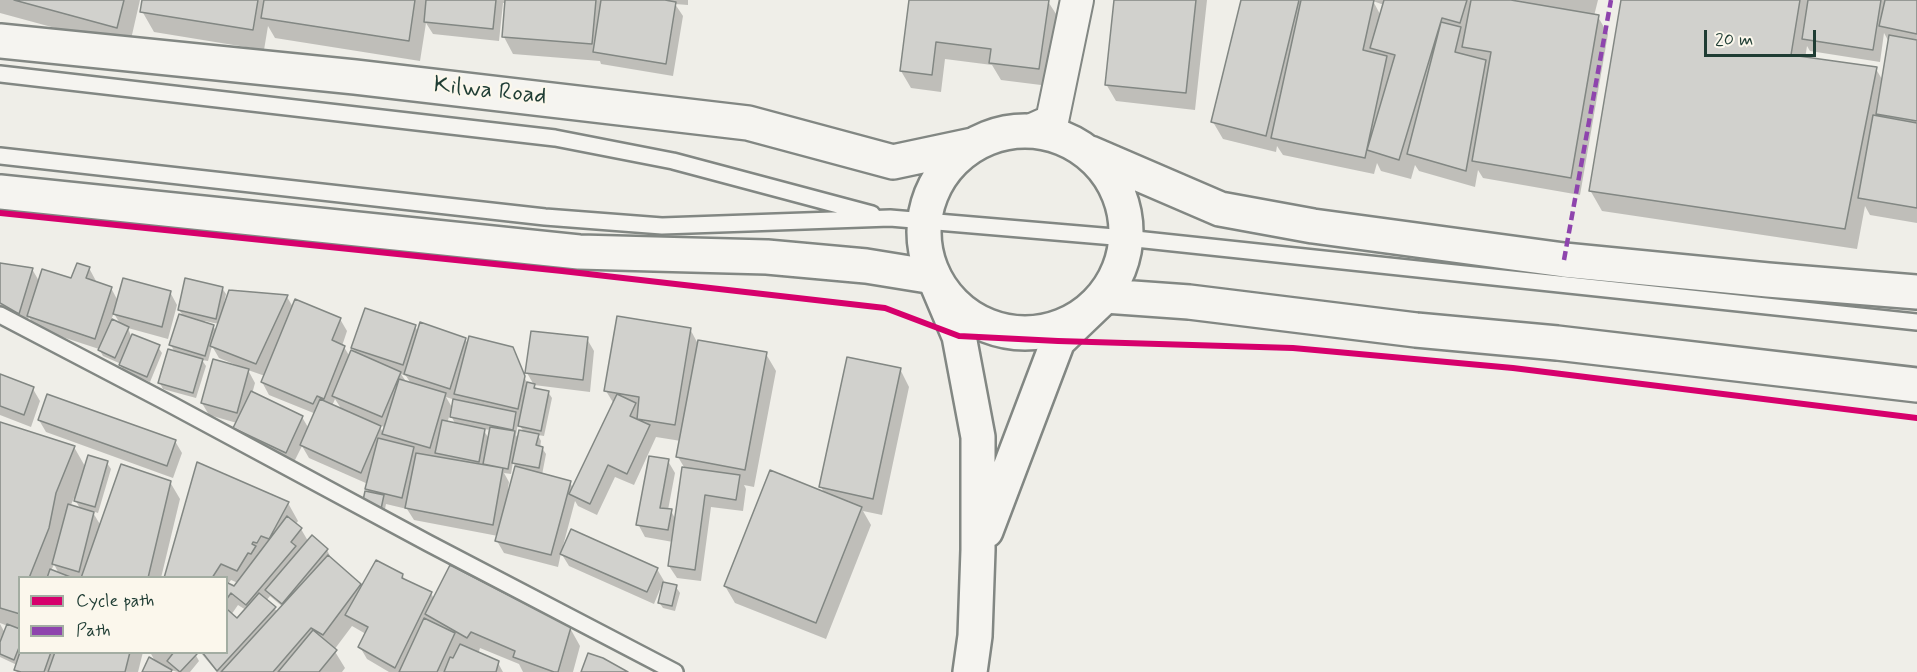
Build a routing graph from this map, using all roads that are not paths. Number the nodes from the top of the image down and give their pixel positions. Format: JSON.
{"nodes":[{"id":1,"x":1077,"y":0,"type":"edge"},
{"id":2,"x":0,"y":41,"type":"edge"},
{"id":3,"x":0,"y":74,"type":"edge"},
{"id":4,"x":1032,"y":130,"type":"junction"},
{"id":5,"x":973,"y":145,"type":"junction"},
{"id":6,"x":1090,"y":153,"type":"junction"},
{"id":7,"x":0,"y":156,"type":"edge"},
{"id":8,"x":0,"y":192,"type":"edge"},
{"id":9,"x":890,"y":218,"type":"junction"},
{"id":10,"x":926,"y":222,"type":"junction"},
{"id":11,"x":1126,"y":238,"type":"junction"},
{"id":12,"x":934,"y":276,"type":"junction"},
{"id":13,"x":1917,"y":292,"type":"edge"},
{"id":14,"x":1105,"y":296,"type":"junction"},
{"id":15,"x":0,"y":315,"type":"edge"},
{"id":16,"x":1917,"y":322,"type":"edge"},
{"id":17,"x":1917,"y":385,"type":"edge"},
{"id":18,"x":978,"y":550,"type":"junction"},
{"id":19,"x":675,"y":672,"type":"edge"},
{"id":20,"x":970,"y":672,"type":"edge"}],
"edges":[{"from":1,"to":4,"type":"street"},
{"from":2,"to":5,"type":"main road","name":"Kilwa Road"},
{"from":3,"to":9,"type":"lane"},
{"from":4,"to":5,"type":"main road"},
{"from":4,"to":6,"type":"main road"},
{"from":5,"to":10,"type":"main road"},
{"from":6,"to":11,"type":"main road"},
{"from":6,"to":13,"type":"main road"},
{"from":7,"to":9,"type":"lane"},
{"from":8,"to":12,"type":"main road"},
{"from":9,"to":10,"type":"lane"},
{"from":10,"to":11,"type":"lane"},
{"from":10,"to":12,"type":"main road"},
{"from":11,"to":14,"type":"main road"},
{"from":11,"to":16,"type":"lane"},
{"from":12,"to":14,"type":"main road"},
{"from":12,"to":18,"type":"main road"},
{"from":14,"to":17,"type":"main road"},
{"from":14,"to":18,"type":"main road"},
{"from":15,"to":19,"type":"lane"},
{"from":18,"to":20,"type":"main road"}]}
